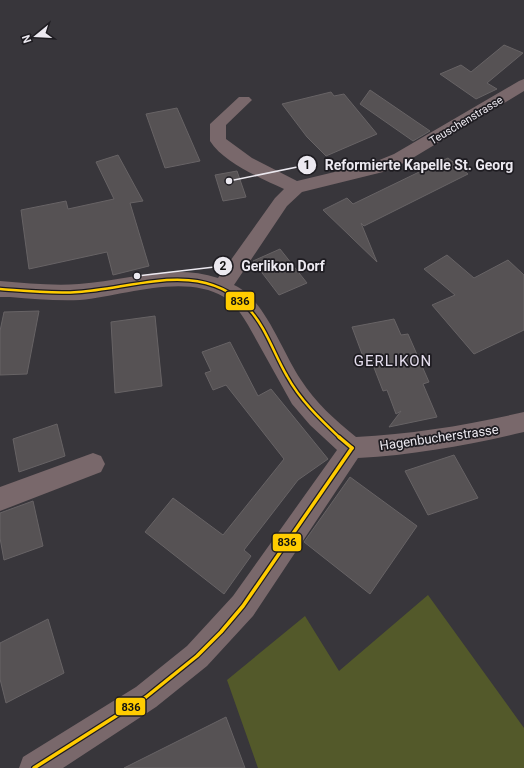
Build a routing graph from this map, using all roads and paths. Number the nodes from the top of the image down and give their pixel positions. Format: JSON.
{"nodes":[{"id":1,"x":524,"y":84,"type":"edge"},
{"id":2,"x":244,"y":100,"type":"dead end"},
{"id":3,"x":296,"y":187,"type":"junction"},
{"id":4,"x":222,"y":287,"type":"junction"},
{"id":5,"x":0,"y":289,"type":"edge"},
{"id":6,"x":524,"y":422,"type":"edge"},
{"id":7,"x":352,"y":448,"type":"junction"},
{"id":8,"x":93,"y":464,"type":"dead end"},
{"id":9,"x":0,"y":498,"type":"edge"},
{"id":10,"x":34,"y":768,"type":"edge"}],
"edges":[{"from":1,"to":3,"type":"street","name":"Teuschenstrasse"},
{"from":2,"to":3,"type":"street"},
{"from":3,"to":4,"type":"street"},
{"from":4,"to":5,"type":"street"},
{"from":4,"to":7,"type":"street"},
{"from":6,"to":7,"type":"street","name":"Hagenbucherstrasse"},
{"from":7,"to":10,"type":"street"},
{"from":8,"to":9,"type":"street"}]}
